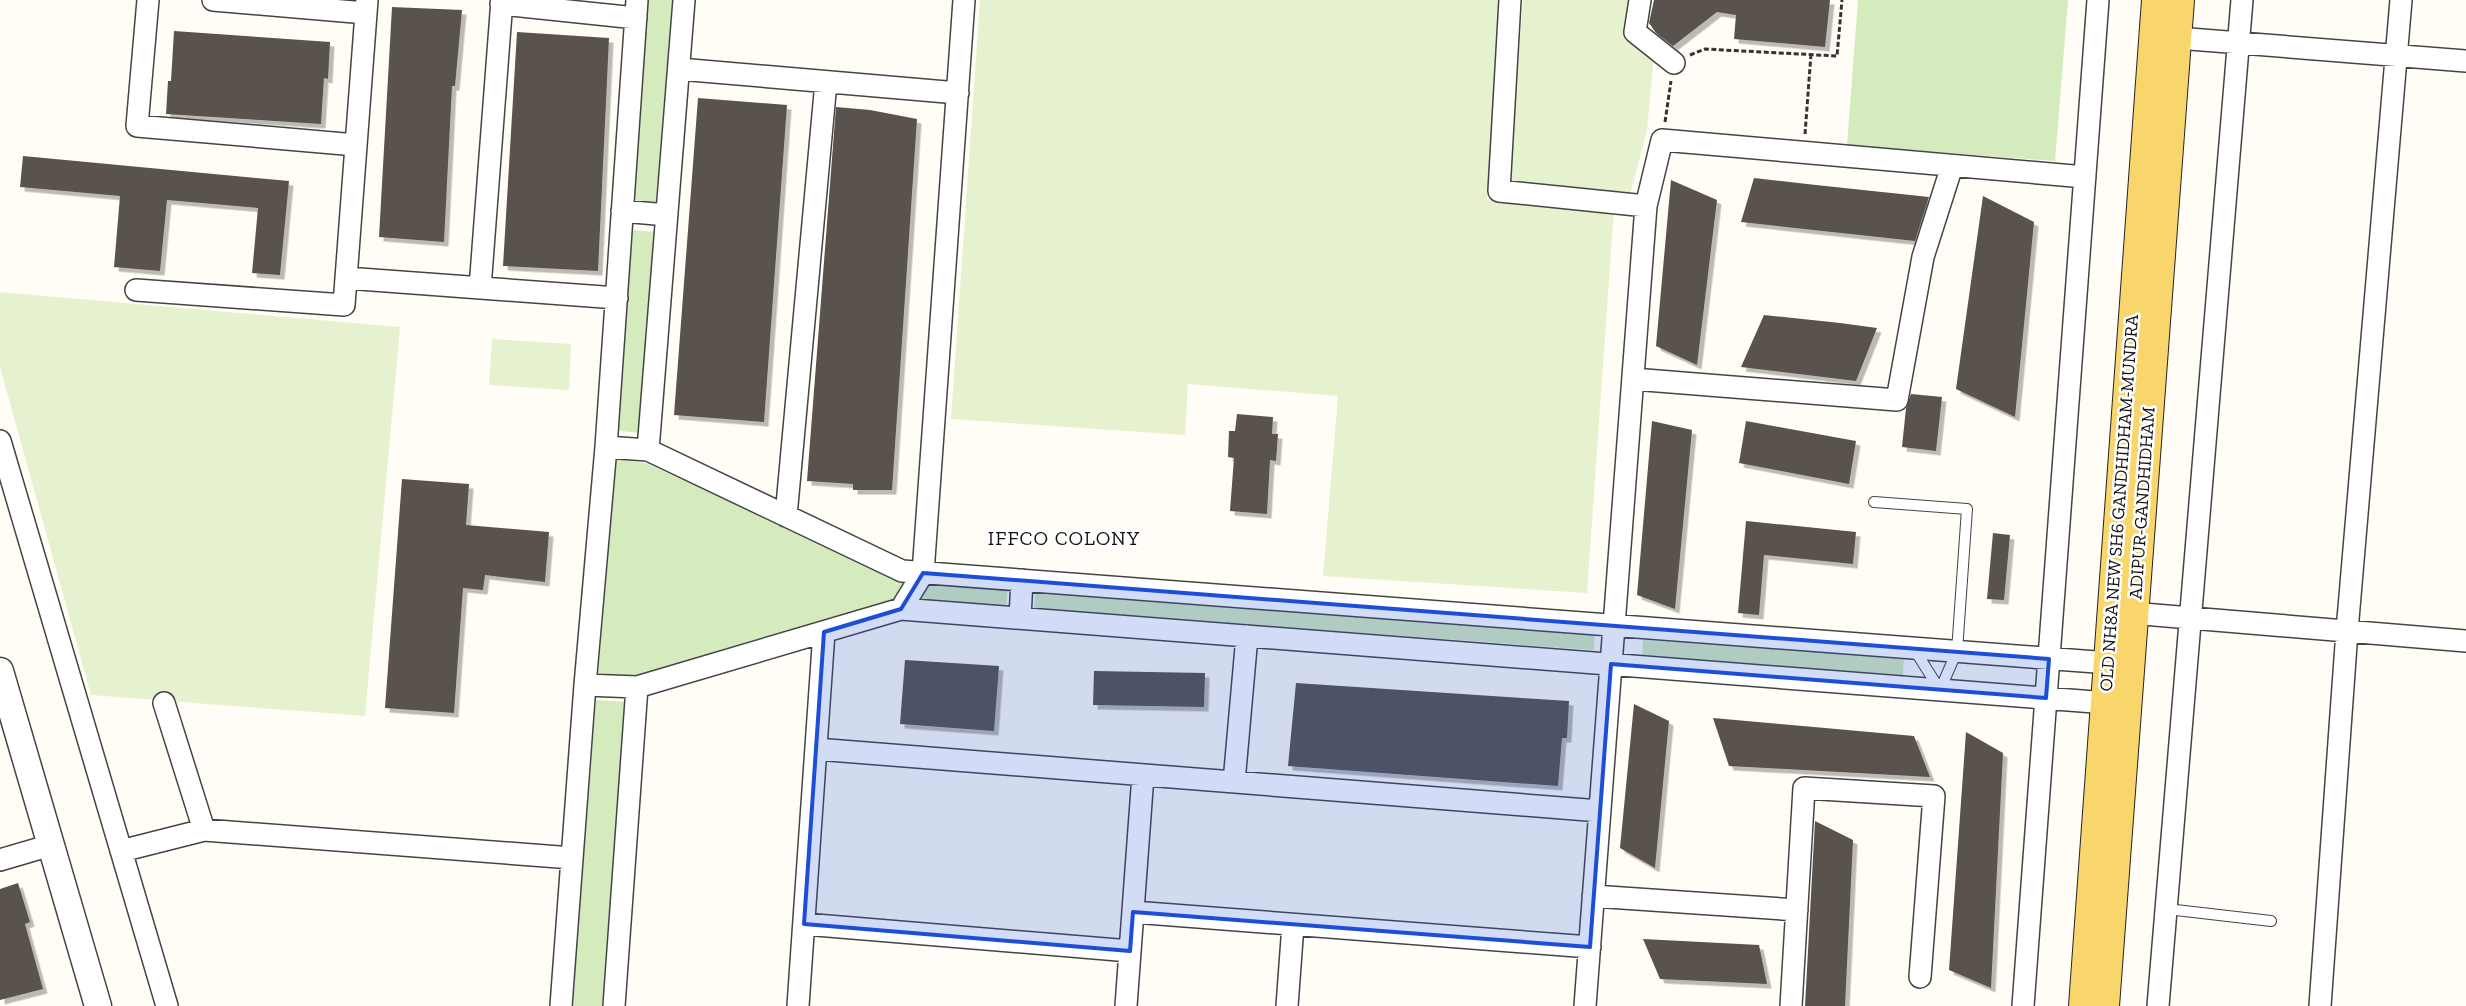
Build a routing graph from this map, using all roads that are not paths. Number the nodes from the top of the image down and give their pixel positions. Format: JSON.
{"nodes":[{"id":1,"x":148,"y":0,"type":"edge"},
{"id":2,"x":225,"y":0,"type":"edge"},
{"id":3,"x":684,"y":0,"type":"edge"},
{"id":4,"x":964,"y":0,"type":"edge"},
{"id":5,"x":1510,"y":0,"type":"edge"},
{"id":6,"x":1640,"y":0,"type":"edge"},
{"id":7,"x":2098,"y":0,"type":"edge"},
{"id":8,"x":2156,"y":0,"type":"edge"},
{"id":9,"x":2180,"y":0,"type":"edge"},
{"id":10,"x":2242,"y":0,"type":"edge"},
{"id":11,"x":2401,"y":0,"type":"edge"},
{"id":12,"x":502,"y":2,"type":"edge"},
{"id":13,"x":367,"y":6,"type":"edge"},
{"id":14,"x":636,"y":9,"type":"edge"},
{"id":15,"x":2177,"y":38,"type":"junction"},
{"id":16,"x":2238,"y":43,"type":"junction"},
{"id":17,"x":2396,"y":55,"type":"junction"},
{"id":18,"x":2466,"y":61,"type":"edge"},
{"id":19,"x":1674,"y":62,"type":"road end"},
{"id":20,"x":679,"y":69,"type":"junction"},
{"id":21,"x":826,"y":82,"type":"junction"},
{"id":22,"x":958,"y":93,"type":"junction"},
{"id":23,"x":356,"y":145,"type":"junction"},
{"id":24,"x":1952,"y":166,"type":"junction"},
{"id":25,"x":2085,"y":177,"type":"junction"},
{"id":26,"x":1646,"y":206,"type":"junction"},
{"id":27,"x":622,"y":210,"type":"junction"},
{"id":28,"x":667,"y":215,"type":"junction"},
{"id":29,"x":346,"y":278,"type":"junction"},
{"id":30,"x":480,"y":288,"type":"junction"},
{"id":31,"x":136,"y":290,"type":"dead end"},
{"id":32,"x":616,"y":298,"type":"junction"},
{"id":33,"x":1633,"y":379,"type":"junction"},
{"id":34,"x":0,"y":441,"type":"edge"},
{"id":35,"x":606,"y":447,"type":"junction"},
{"id":36,"x":648,"y":450,"type":"junction"},
{"id":37,"x":1874,"y":502,"type":"dead end"},
{"id":38,"x":786,"y":516,"type":"junction"},
{"id":39,"x":923,"y":573,"type":"junction"},
{"id":40,"x":1022,"y":580,"type":"junction"},
{"id":41,"x":901,"y":609,"type":"junction"},
{"id":42,"x":2122,"y":613,"type":"junction"},
{"id":43,"x":1020,"y":618,"type":"junction"},
{"id":44,"x":2191,"y":618,"type":"junction"},
{"id":45,"x":1613,"y":625,"type":"junction"},
{"id":46,"x":2347,"y":631,"type":"junction"},
{"id":47,"x":824,"y":632,"type":"junction"},
{"id":48,"x":1247,"y":636,"type":"junction"},
{"id":49,"x":2466,"y":641,"type":"edge"},
{"id":50,"x":1914,"y":648,"type":"junction"},
{"id":51,"x":1957,"y":651,"type":"junction"},
{"id":52,"x":2049,"y":658,"type":"junction"},
{"id":53,"x":1610,"y":664,"type":"junction"},
{"id":54,"x":2119,"y":664,"type":"junction"},
{"id":55,"x":0,"y":671,"type":"edge"},
{"id":56,"x":585,"y":685,"type":"junction"},
{"id":57,"x":637,"y":687,"type":"junction"},
{"id":58,"x":1940,"y":690,"type":"junction"},
{"id":59,"x":2046,"y":698,"type":"junction"},
{"id":60,"x":164,"y":703,"type":"dead end"},
{"id":61,"x":2116,"y":704,"type":"junction"},
{"id":62,"x":816,"y":749,"type":"junction"},
{"id":63,"x":1142,"y":775,"type":"junction"},
{"id":64,"x":1234,"y":782,"type":"junction"},
{"id":65,"x":1600,"y":811,"type":"junction"},
{"id":66,"x":204,"y":830,"type":"junction"},
{"id":67,"x":50,"y":845,"type":"junction"},
{"id":68,"x":121,"y":851,"type":"junction"},
{"id":69,"x":572,"y":858,"type":"junction"},
{"id":70,"x":0,"y":860,"type":"edge"},
{"id":71,"x":1593,"y":896,"type":"junction"},
{"id":72,"x":2167,"y":909,"type":"junction"},
{"id":73,"x":1797,"y":910,"type":"junction"},
{"id":74,"x":1133,"y":912,"type":"junction"},
{"id":75,"x":2271,"y":921,"type":"dead end"},
{"id":76,"x":804,"y":924,"type":"junction"},
{"id":77,"x":1294,"y":925,"type":"junction"},
{"id":78,"x":1590,"y":947,"type":"junction"},
{"id":79,"x":1130,"y":951,"type":"junction"},
{"id":80,"x":1920,"y":978,"type":"dead end"},
{"id":81,"x":98,"y":1006,"type":"edge"},
{"id":82,"x":167,"y":1006,"type":"edge"},
{"id":83,"x":561,"y":1006,"type":"edge"},
{"id":84,"x":614,"y":1006,"type":"edge"},
{"id":85,"x":798,"y":1006,"type":"edge"},
{"id":86,"x":1126,"y":1006,"type":"edge"},
{"id":87,"x":1287,"y":1006,"type":"edge"},
{"id":88,"x":1585,"y":1006,"type":"edge"},
{"id":89,"x":1791,"y":1006,"type":"edge"},
{"id":90,"x":2023,"y":1006,"type":"edge"},
{"id":91,"x":2083,"y":1006,"type":"edge"},
{"id":92,"x":2105,"y":1006,"type":"edge"},
{"id":93,"x":2158,"y":1006,"type":"edge"},
{"id":94,"x":2320,"y":1006,"type":"edge"}],
"edges":[{"from":1,"to":23,"type":"street"},
{"from":2,"to":13,"type":"street"},
{"from":3,"to":20,"type":"street"},
{"from":4,"to":22,"type":"street"},
{"from":5,"to":26,"type":"street"},
{"from":6,"to":19,"type":"street"},
{"from":7,"to":25,"type":"street"},
{"from":8,"to":42,"type":"main road","name":"OLD NH8A NEW SH6 GANDHIDHAM-MUNDRA"},
{"from":9,"to":15,"type":"main road","name":"ADIPUR-GANDHIDHAM"},
{"from":10,"to":16,"type":"street"},
{"from":11,"to":17,"type":"street"},
{"from":12,"to":14,"type":"street"},
{"from":12,"to":30,"type":"street"},
{"from":13,"to":23,"type":"street"},
{"from":14,"to":27,"type":"street"},
{"from":15,"to":16,"type":"street"},
{"from":15,"to":42,"type":"main road","name":"ADIPUR-GANDHIDHAM"},
{"from":16,"to":17,"type":"street"},
{"from":16,"to":44,"type":"street"},
{"from":17,"to":18,"type":"street"},
{"from":17,"to":46,"type":"street"},
{"from":20,"to":21,"type":"street"},
{"from":20,"to":28,"type":"street"},
{"from":21,"to":22,"type":"street"},
{"from":21,"to":38,"type":"street"},
{"from":22,"to":39,"type":"street"},
{"from":23,"to":29,"type":"street"},
{"from":24,"to":25,"type":"street"},
{"from":24,"to":26,"type":"street"},
{"from":24,"to":33,"type":"street"},
{"from":25,"to":52,"type":"street"},
{"from":26,"to":33,"type":"street"},
{"from":27,"to":28,"type":"street"},
{"from":27,"to":32,"type":"street"},
{"from":28,"to":36,"type":"street"},
{"from":29,"to":30,"type":"street"},
{"from":29,"to":31,"type":"street"},
{"from":30,"to":32,"type":"street"},
{"from":32,"to":35,"type":"street"},
{"from":33,"to":45,"type":"street"},
{"from":34,"to":68,"type":"street"},
{"from":35,"to":36,"type":"street"},
{"from":35,"to":56,"type":"street"},
{"from":36,"to":38,"type":"street"},
{"from":37,"to":51,"type":"lane"},
{"from":38,"to":39,"type":"street"},
{"from":39,"to":40,"type":"street"},
{"from":39,"to":41,"type":"street"},
{"from":40,"to":43,"type":"street"},
{"from":40,"to":45,"type":"street"},
{"from":41,"to":43,"type":"street"},
{"from":41,"to":47,"type":"street"},
{"from":42,"to":44,"type":"street"},
{"from":42,"to":54,"type":"main road","name":"OLD NH8A NEW SH6 GANDHIDHAM-MUNDRA"},
{"from":43,"to":48,"type":"street"},
{"from":44,"to":46,"type":"street"},
{"from":44,"to":72,"type":"street"},
{"from":45,"to":50,"type":"street"},
{"from":45,"to":53,"type":"street"},
{"from":46,"to":49,"type":"street"},
{"from":46,"to":94,"type":"street"},
{"from":47,"to":57,"type":"street"},
{"from":47,"to":62,"type":"street"},
{"from":48,"to":53,"type":"street"},
{"from":48,"to":64,"type":"street"},
{"from":50,"to":51,"type":"street"},
{"from":50,"to":58,"type":"lane"},
{"from":51,"to":52,"type":"street"},
{"from":51,"to":58,"type":"lane"},
{"from":52,"to":54,"type":"street"},
{"from":52,"to":59,"type":"street"},
{"from":53,"to":58,"type":"street"},
{"from":53,"to":65,"type":"street"},
{"from":54,"to":61,"type":"main road","name":"OLD NH8A NEW SH6 GANDHIDHAM-MUNDRA"},
{"from":55,"to":67,"type":"street"},
{"from":56,"to":57,"type":"street"},
{"from":56,"to":69,"type":"street"},
{"from":57,"to":84,"type":"street"},
{"from":58,"to":59,"type":"street"},
{"from":59,"to":61,"type":"street"},
{"from":59,"to":90,"type":"street"},
{"from":60,"to":66,"type":"street"},
{"from":61,"to":91,"type":"main road","name":"OLD NH8A NEW SH6 GANDHIDHAM-MUNDRA"},
{"from":61,"to":92,"type":"main road"},
{"from":62,"to":63,"type":"street"},
{"from":62,"to":76,"type":"street"},
{"from":63,"to":64,"type":"street"},
{"from":63,"to":74,"type":"street"},
{"from":64,"to":65,"type":"street"},
{"from":65,"to":71,"type":"street"},
{"from":66,"to":68,"type":"street"},
{"from":66,"to":69,"type":"street"},
{"from":67,"to":70,"type":"street"},
{"from":67,"to":81,"type":"street"},
{"from":68,"to":82,"type":"street"},
{"from":69,"to":83,"type":"street"},
{"from":71,"to":73,"type":"street"},
{"from":71,"to":78,"type":"street"},
{"from":72,"to":75,"type":"lane"},
{"from":72,"to":93,"type":"street"},
{"from":73,"to":80,"type":"street"},
{"from":73,"to":89,"type":"street"},
{"from":74,"to":77,"type":"street"},
{"from":74,"to":79,"type":"street"},
{"from":76,"to":79,"type":"street"},
{"from":76,"to":85,"type":"street"},
{"from":77,"to":78,"type":"street"},
{"from":77,"to":87,"type":"street"},
{"from":78,"to":88,"type":"street"},
{"from":79,"to":86,"type":"street"}]}
